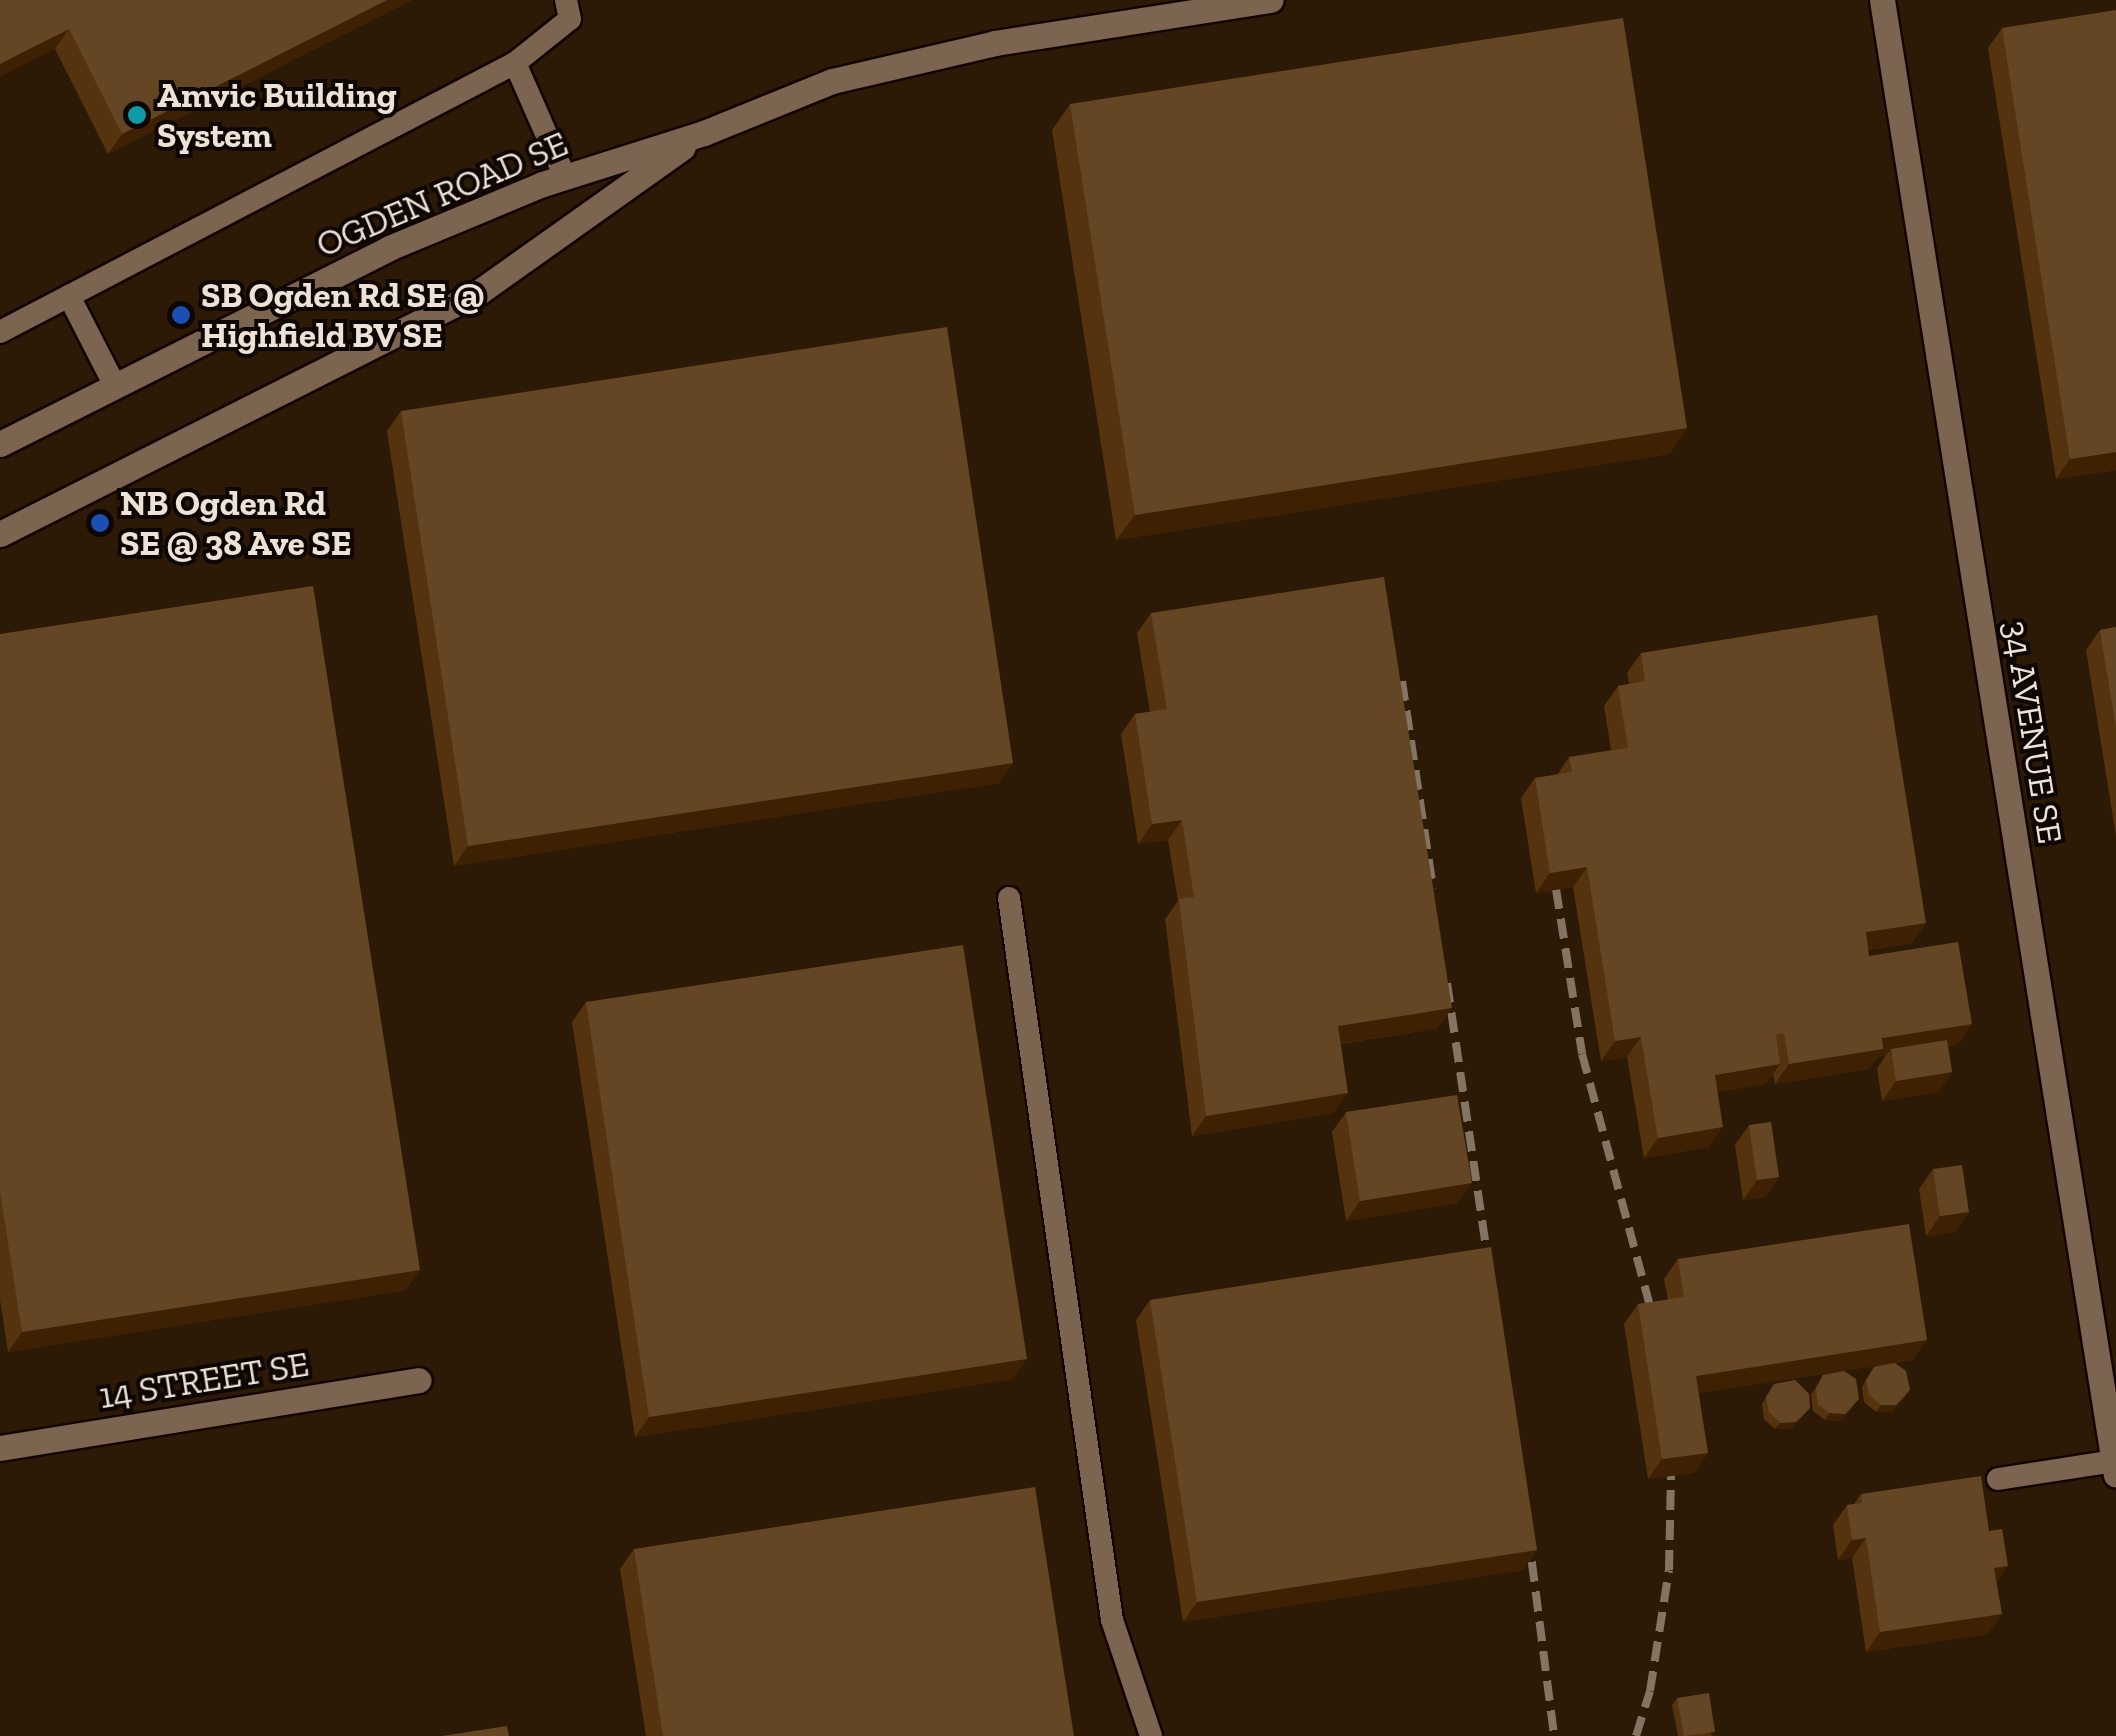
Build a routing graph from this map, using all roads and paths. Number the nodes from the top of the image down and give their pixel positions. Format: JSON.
{"nodes":[{"id":1,"x":566,"y":0,"type":"edge"},
{"id":2,"x":1272,"y":0,"type":"edge"},
{"id":3,"x":1882,"y":0,"type":"edge"},
{"id":4,"x":516,"y":63,"type":"junction"},
{"id":5,"x":704,"y":133,"type":"junction"},
{"id":6,"x":565,"y":177,"type":"junction"},
{"id":7,"x":69,"y":296,"type":"junction"},
{"id":8,"x":0,"y":332,"type":"edge"},
{"id":9,"x":115,"y":386,"type":"junction"},
{"id":10,"x":0,"y":444,"type":"edge"},
{"id":11,"x":0,"y":534,"type":"edge"},
{"id":12,"x":1009,"y":898,"type":"dead end"},
{"id":13,"x":419,"y":1380,"type":"dead end"},
{"id":14,"x":0,"y":1448,"type":"edge"},
{"id":15,"x":2115,"y":1469,"type":"edge"},
{"id":16,"x":1998,"y":1479,"type":"dead end"},
{"id":17,"x":1151,"y":1736,"type":"edge"}],
"edges":[{"from":1,"to":4,"type":"lane"},
{"from":2,"to":5,"type":"street","name":"OGDEN ROAD SE"},
{"from":3,"to":15,"type":"street","name":"34 AVENUE SE"},
{"from":4,"to":6,"type":"lane"},
{"from":4,"to":7,"type":"lane"},
{"from":5,"to":6,"type":"street","name":"OGDEN ROAD SE"},
{"from":5,"to":11,"type":"street","name":"OGDEN ROAD SE"},
{"from":6,"to":9,"type":"street","name":"OGDEN ROAD SE"},
{"from":7,"to":8,"type":"lane"},
{"from":7,"to":9,"type":"lane"},
{"from":9,"to":10,"type":"street","name":"OGDEN ROAD SE"},
{"from":12,"to":17,"type":"lane"},
{"from":13,"to":14,"type":"street","name":"14 STREET SE"},
{"from":15,"to":16,"type":"lane"}]}
